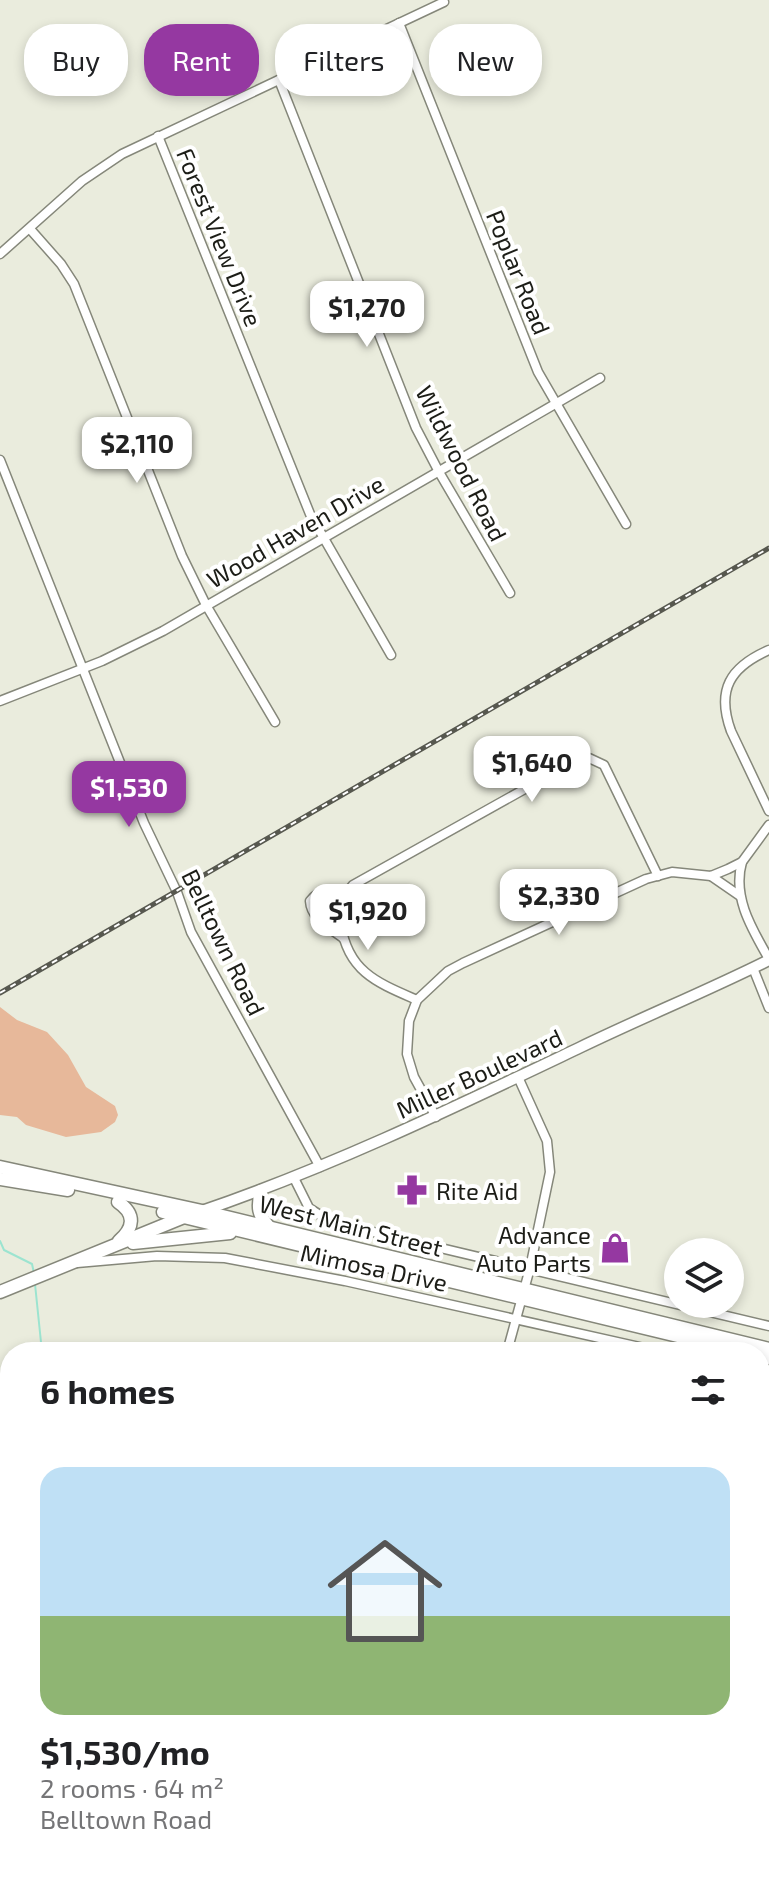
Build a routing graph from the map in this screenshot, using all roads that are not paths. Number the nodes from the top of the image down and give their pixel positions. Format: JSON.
{"nodes":[{"id":1,"x":444,"y":2,"type":"dead end"},
{"id":2,"x":399,"y":23,"type":"joint"},
{"id":3,"x":275,"y":82,"type":"edge"},
{"id":4,"x":285,"y":96,"type":"edge"},
{"id":5,"x":158,"y":136,"type":"junction"},
{"id":6,"x":30,"y":229,"type":"junction"},
{"id":7,"x":0,"y":254,"type":"edge"},
{"id":8,"x":600,"y":378,"type":"dead end"},
{"id":9,"x":556,"y":404,"type":"junction"},
{"id":10,"x":0,"y":460,"type":"edge"},
{"id":11,"x":439,"y":472,"type":"junction"},
{"id":12,"x":626,"y":524,"type":"dead end"},
{"id":13,"x":324,"y":538,"type":"junction"},
{"id":14,"x":510,"y":593,"type":"dead end"},
{"id":15,"x":206,"y":605,"type":"junction"},
{"id":16,"x":769,"y":650,"type":"edge"},
{"id":17,"x":391,"y":655,"type":"dead end"},
{"id":18,"x":82,"y":668,"type":"junction"},
{"id":19,"x":0,"y":701,"type":"edge"},
{"id":20,"x":275,"y":722,"type":"dead end"},
{"id":21,"x":769,"y":811,"type":"edge"},
{"id":22,"x":769,"y":825,"type":"edge"},
{"id":23,"x":742,"y":862,"type":"junction"},
{"id":24,"x":658,"y":876,"type":"junction"},
{"id":25,"x":711,"y":876,"type":"junction"},
{"id":26,"x":740,"y":896,"type":"junction"},
{"id":27,"x":344,"y":897,"type":"junction"},
{"id":28,"x":344,"y":939,"type":"junction"},
{"id":29,"x":769,"y":959,"type":"edge"},
{"id":30,"x":753,"y":968,"type":"junction"},
{"id":31,"x":417,"y":1000,"type":"junction"},
{"id":32,"x":769,"y":1008,"type":"edge"},
{"id":33,"x":518,"y":1077,"type":"junction"},
{"id":34,"x":436,"y":1117,"type":"junction"},
{"id":35,"x":0,"y":1167,"type":"edge"},
{"id":36,"x":320,"y":1167,"type":"junction"},
{"id":37,"x":294,"y":1178,"type":"junction"},
{"id":38,"x":0,"y":1179,"type":"edge"},
{"id":39,"x":261,"y":1191,"type":"junction"},
{"id":40,"x":118,"y":1202,"type":"junction"},
{"id":41,"x":202,"y":1211,"type":"junction"},
{"id":42,"x":184,"y":1217,"type":"junction"},
{"id":43,"x":269,"y":1227,"type":"junction"},
{"id":44,"x":239,"y":1232,"type":"junction"},
{"id":45,"x":113,"y":1246,"type":"junction"},
{"id":46,"x":73,"y":1263,"type":"junction"},
{"id":47,"x":530,"y":1268,"type":"junction"},
{"id":48,"x":0,"y":1292,"type":"edge"},
{"id":49,"x":523,"y":1295,"type":"junction"},
{"id":50,"x":517,"y":1321,"type":"junction"},
{"id":51,"x":769,"y":1326,"type":"edge"},
{"id":52,"x":510,"y":1342,"type":"edge"},
{"id":53,"x":615,"y":1342,"type":"edge"},
{"id":54,"x":705,"y":1342,"type":"edge"},
{"id":55,"x":737,"y":1342,"type":"edge"}],
"edges":[{"from":1,"to":2,"type":"street"},
{"from":2,"to":9,"type":"street","name":"Poplar Road"},
{"from":3,"to":5,"type":"street"},
{"from":4,"to":11,"type":"street","name":"Wildwood Road"},
{"from":5,"to":6,"type":"street"},
{"from":5,"to":13,"type":"street","name":"Forest View Drive"},
{"from":6,"to":7,"type":"street"},
{"from":6,"to":15,"type":"street"},
{"from":8,"to":9,"type":"street","name":"Wood Haven Drive"},
{"from":9,"to":11,"type":"street","name":"Wood Haven Drive"},
{"from":9,"to":12,"type":"street","name":"Poplar Road"},
{"from":10,"to":18,"type":"street","name":"Belltown Road"},
{"from":11,"to":13,"type":"street","name":"Wood Haven Drive"},
{"from":11,"to":14,"type":"street","name":"Wildwood Road"},
{"from":13,"to":15,"type":"street","name":"Wood Haven Drive"},
{"from":13,"to":17,"type":"street","name":"Forest View Drive"},
{"from":15,"to":18,"type":"street","name":"Wood Haven Drive"},
{"from":15,"to":20,"type":"street"},
{"from":16,"to":21,"type":"street"},
{"from":18,"to":19,"type":"street","name":"Wood Haven Drive"},
{"from":18,"to":36,"type":"street","name":"Belltown Road"},
{"from":22,"to":23,"type":"street"},
{"from":23,"to":25,"type":"street"},
{"from":23,"to":26,"type":"street"},
{"from":24,"to":25,"type":"street"},
{"from":24,"to":27,"type":"street"},
{"from":24,"to":31,"type":"street"},
{"from":25,"to":26,"type":"street"},
{"from":26,"to":29,"type":"street"},
{"from":27,"to":28,"type":"street"},
{"from":27,"to":28,"type":"street"},
{"from":28,"to":31,"type":"street"},
{"from":29,"to":30,"type":"street","name":"Miller Boulevard"},
{"from":30,"to":32,"type":"street"},
{"from":30,"to":33,"type":"street","name":"Miller Boulevard"},
{"from":31,"to":34,"type":"street"},
{"from":33,"to":34,"type":"street","name":"Miller Boulevard"},
{"from":33,"to":47,"type":"street"},
{"from":34,"to":36,"type":"street","name":"Miller Boulevard"},
{"from":35,"to":41,"type":"main road","name":"West Main Street"},
{"from":36,"to":37,"type":"street","name":"Miller Boulevard"},
{"from":37,"to":39,"type":"street","name":"Miller Boulevard"},
{"from":37,"to":47,"type":"street"},
{"from":38,"to":40,"type":"main road","name":"West Main Street"},
{"from":39,"to":41,"type":"street","name":"Miller Boulevard"},
{"from":39,"to":43,"type":"main road"},
{"from":40,"to":42,"type":"main road","name":"West Main Street"},
{"from":40,"to":45,"type":"main road"},
{"from":41,"to":42,"type":"main road"},
{"from":41,"to":43,"type":"main road","name":"West Main Street"},
{"from":42,"to":44,"type":"main road","name":"West Main Street"},
{"from":42,"to":45,"type":"main road"},
{"from":43,"to":49,"type":"main road","name":"West Main Street"},
{"from":44,"to":45,"type":"main road"},
{"from":44,"to":49,"type":"main road","name":"West Main Street"},
{"from":45,"to":46,"type":"main road"},
{"from":46,"to":48,"type":"main road"},
{"from":46,"to":50,"type":"street","name":"Mimosa Drive"},
{"from":47,"to":49,"type":"street"},
{"from":47,"to":51,"type":"street"},
{"from":49,"to":50,"type":"street"},
{"from":49,"to":54,"type":"main road","name":"West Main Street"},
{"from":49,"to":55,"type":"main road","name":"West Main Street"},
{"from":50,"to":52,"type":"street"},
{"from":50,"to":53,"type":"street","name":"Mimosa Drive"}]}
